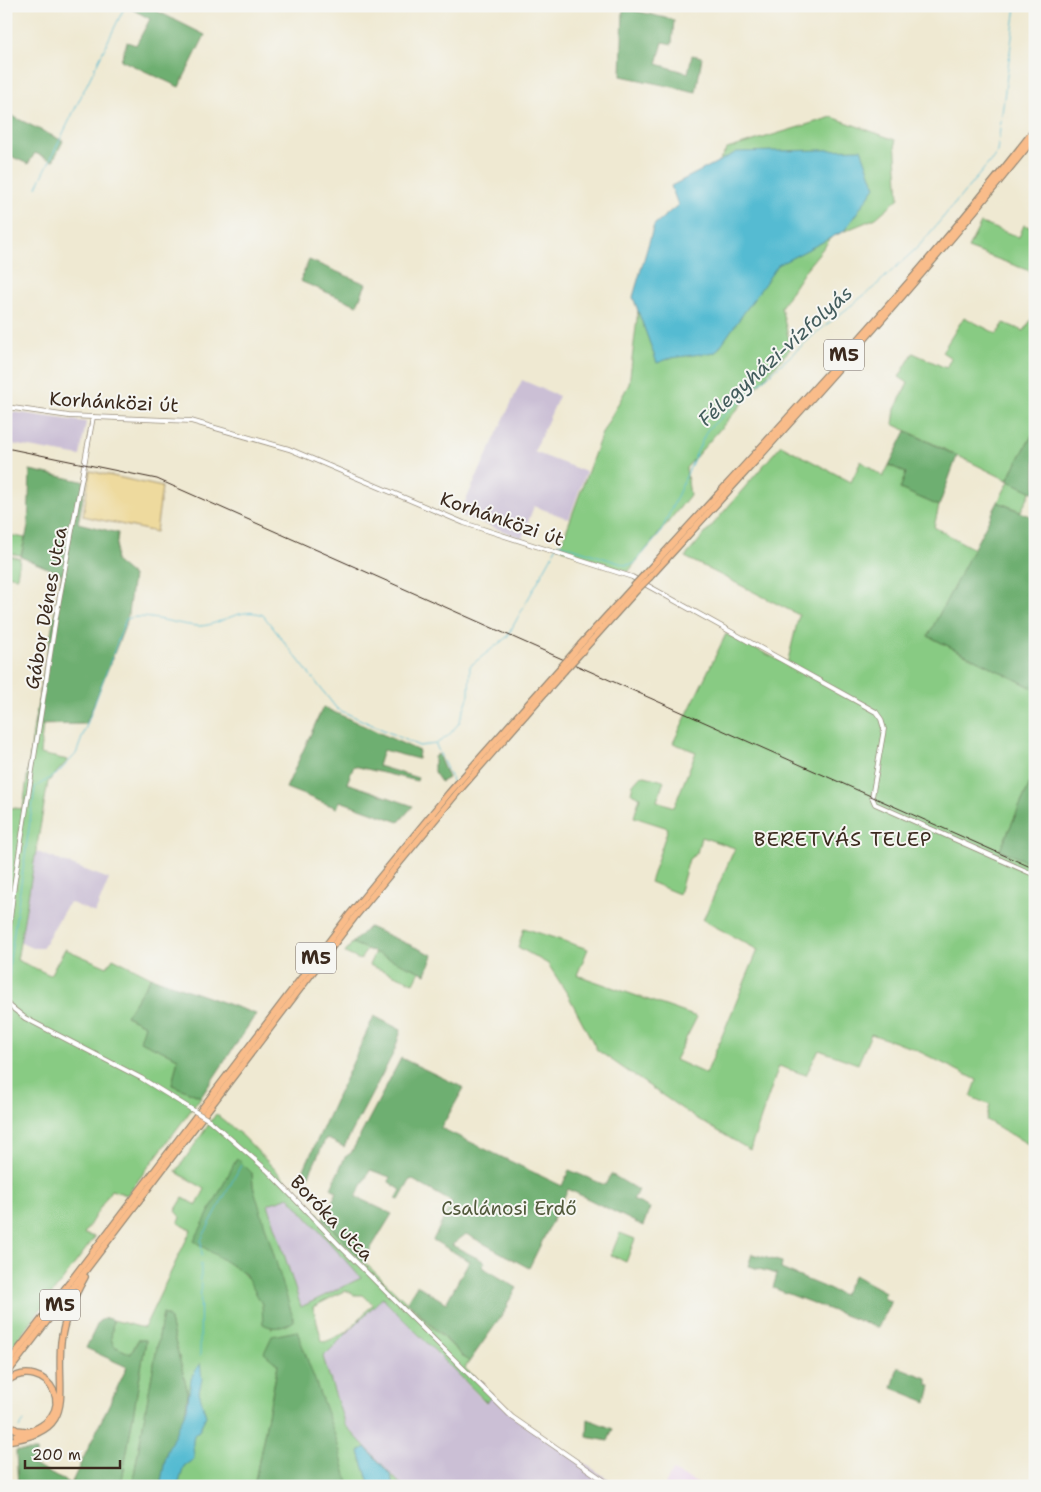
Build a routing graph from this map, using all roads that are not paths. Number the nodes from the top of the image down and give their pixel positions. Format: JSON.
{"nodes":[{"id":1,"x":1035,"y":129,"type":"edge"},
{"id":2,"x":1035,"y":137,"type":"edge"},
{"id":3,"x":6,"y":407,"type":"edge"},
{"id":4,"x":93,"y":418,"type":"junction"},
{"id":5,"x":647,"y":576,"type":"junction"},
{"id":6,"x":562,"y":669,"type":"junction"},
{"id":7,"x":1035,"y":875,"type":"edge"},
{"id":8,"x":6,"y":953,"type":"edge"},
{"id":9,"x":6,"y":1003,"type":"edge"},
{"id":10,"x":105,"y":1246,"type":"junction"},
{"id":11,"x":6,"y":1366,"type":"edge"},
{"id":12,"x":6,"y":1375,"type":"edge"},
{"id":13,"x":6,"y":1382,"type":"edge"},
{"id":14,"x":6,"y":1423,"type":"edge"},
{"id":15,"x":31,"y":1432,"type":"junction"},
{"id":16,"x":8,"y":1439,"type":"edge"},
{"id":17,"x":6,"y":1445,"type":"edge"},
{"id":18,"x":612,"y":1486,"type":"edge"}],
"edges":[{"from":1,"to":5,"type":"highway","number":"M5"},
{"from":2,"to":5,"type":"highway","number":"M5"},
{"from":3,"to":4,"type":"street","name":"Korhánközi út"},
{"from":4,"to":7,"type":"street","name":"Korhánközi út"},
{"from":4,"to":8,"type":"street","name":"Gábor Dénes utca"},
{"from":5,"to":6,"type":"highway","number":"M5","bridge":true},
{"from":6,"to":10,"type":"highway","number":"M5"},
{"from":6,"to":11,"type":"highway","number":"M5"},
{"from":9,"to":18,"type":"street","name":"Boróka utca","bridge":true},
{"from":10,"to":12,"type":"highway","number":"M5"},
{"from":10,"to":16,"type":"highway"},
{"from":13,"to":15,"type":"highway"},
{"from":14,"to":15,"type":"highway"},
{"from":15,"to":16,"type":"highway"},
{"from":16,"to":17,"type":"highway"}]}
